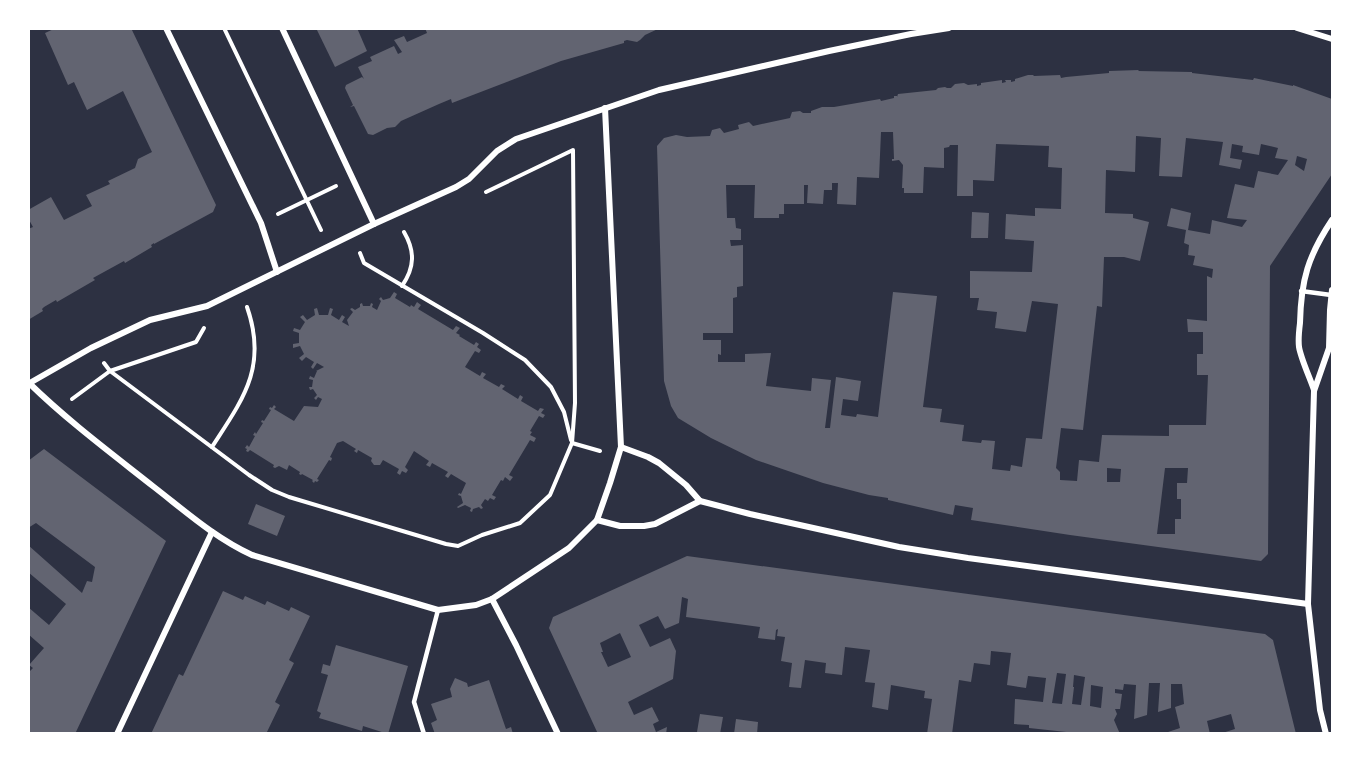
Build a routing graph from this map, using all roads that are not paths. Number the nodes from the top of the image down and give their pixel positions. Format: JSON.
{"nodes":[{"id":1,"x":166,"y":28,"type":"edge"},
{"id":2,"x":282,"y":28,"type":"edge"},
{"id":3,"x":949,"y":28,"type":"edge"},
{"id":4,"x":1297,"y":28,"type":"edge"},
{"id":5,"x":1332,"y":39,"type":"edge"},
{"id":6,"x":605,"y":108,"type":"junction"},
{"id":7,"x":1332,"y":220,"type":"edge"},
{"id":8,"x":374,"y":224,"type":"junction"},
{"id":9,"x":277,"y":272,"type":"junction"},
{"id":10,"x":1301,"y":291,"type":"junction"},
{"id":11,"x":1332,"y":292,"type":"edge"},
{"id":12,"x":29,"y":383,"type":"edge"},
{"id":13,"x":1314,"y":391,"type":"junction"},
{"id":14,"x":621,"y":447,"type":"junction"},
{"id":15,"x":700,"y":501,"type":"junction"},
{"id":16,"x":597,"y":520,"type":"junction"},
{"id":17,"x":212,"y":532,"type":"junction"},
{"id":18,"x":492,"y":599,"type":"junction"},
{"id":19,"x":1308,"y":604,"type":"junction"},
{"id":20,"x":438,"y":610,"type":"junction"},
{"id":21,"x":117,"y":734,"type":"edge"},
{"id":22,"x":424,"y":734,"type":"edge"},
{"id":23,"x":558,"y":734,"type":"edge"},
{"id":24,"x":1326,"y":734,"type":"edge"}],
"edges":[{"from":1,"to":9,"type":"street"},
{"from":2,"to":8,"type":"street"},
{"from":3,"to":6,"type":"street"},
{"from":4,"to":5,"type":"street"},
{"from":6,"to":8,"type":"street"},
{"from":6,"to":14,"type":"street"},
{"from":7,"to":10,"type":"street"},
{"from":8,"to":9,"type":"street"},
{"from":9,"to":12,"type":"street"},
{"from":10,"to":11,"type":"lane"},
{"from":10,"to":13,"type":"street"},
{"from":11,"to":13,"type":"street"},
{"from":12,"to":17,"type":"street"},
{"from":13,"to":19,"type":"street"},
{"from":14,"to":15,"type":"street"},
{"from":14,"to":16,"type":"street"},
{"from":15,"to":16,"type":"street"},
{"from":15,"to":19,"type":"street"},
{"from":16,"to":18,"type":"street"},
{"from":17,"to":20,"type":"street"},
{"from":17,"to":21,"type":"street"},
{"from":18,"to":20,"type":"street"},
{"from":18,"to":23,"type":"street"},
{"from":19,"to":24,"type":"street"},
{"from":20,"to":22,"type":"lane"}]}
